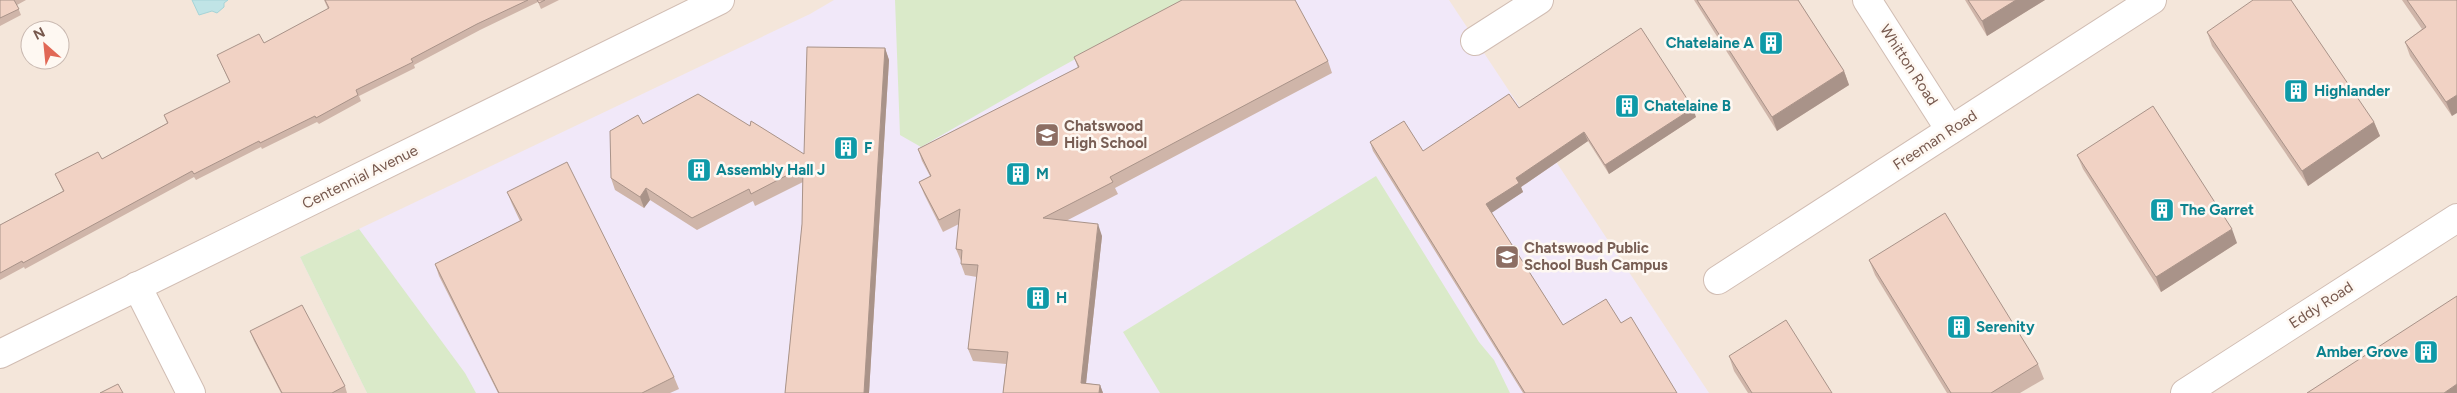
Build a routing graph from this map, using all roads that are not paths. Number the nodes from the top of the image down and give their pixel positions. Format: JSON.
{"nodes":[{"id":1,"x":720,"y":0,"type":"edge"},
{"id":2,"x":1539,"y":0,"type":"edge"},
{"id":3,"x":1867,"y":0,"type":"edge"},
{"id":4,"x":2152,"y":0,"type":"edge"},
{"id":5,"x":1475,"y":41,"type":"dead end"},
{"id":6,"x":1950,"y":130,"type":"junction"},
{"id":7,"x":2457,"y":218,"type":"edge"},
{"id":8,"x":1718,"y":280,"type":"dead end"},
{"id":9,"x":137,"y":286,"type":"junction"},
{"id":10,"x":0,"y":354,"type":"edge"},
{"id":11,"x":191,"y":393,"type":"edge"},
{"id":12,"x":2185,"y":393,"type":"edge"}],
"edges":[{"from":1,"to":9,"type":"street","name":"Centennial Avenue"},
{"from":2,"to":5,"type":"street"},
{"from":3,"to":6,"type":"street","name":"Whitton Road"},
{"from":4,"to":6,"type":"street","name":"Freeman Road"},
{"from":6,"to":8,"type":"street","name":"Freeman Road"},
{"from":7,"to":12,"type":"street","name":"Eddy Road"},
{"from":9,"to":10,"type":"street","name":"Centennial Avenue"},
{"from":9,"to":11,"type":"street"}]}
